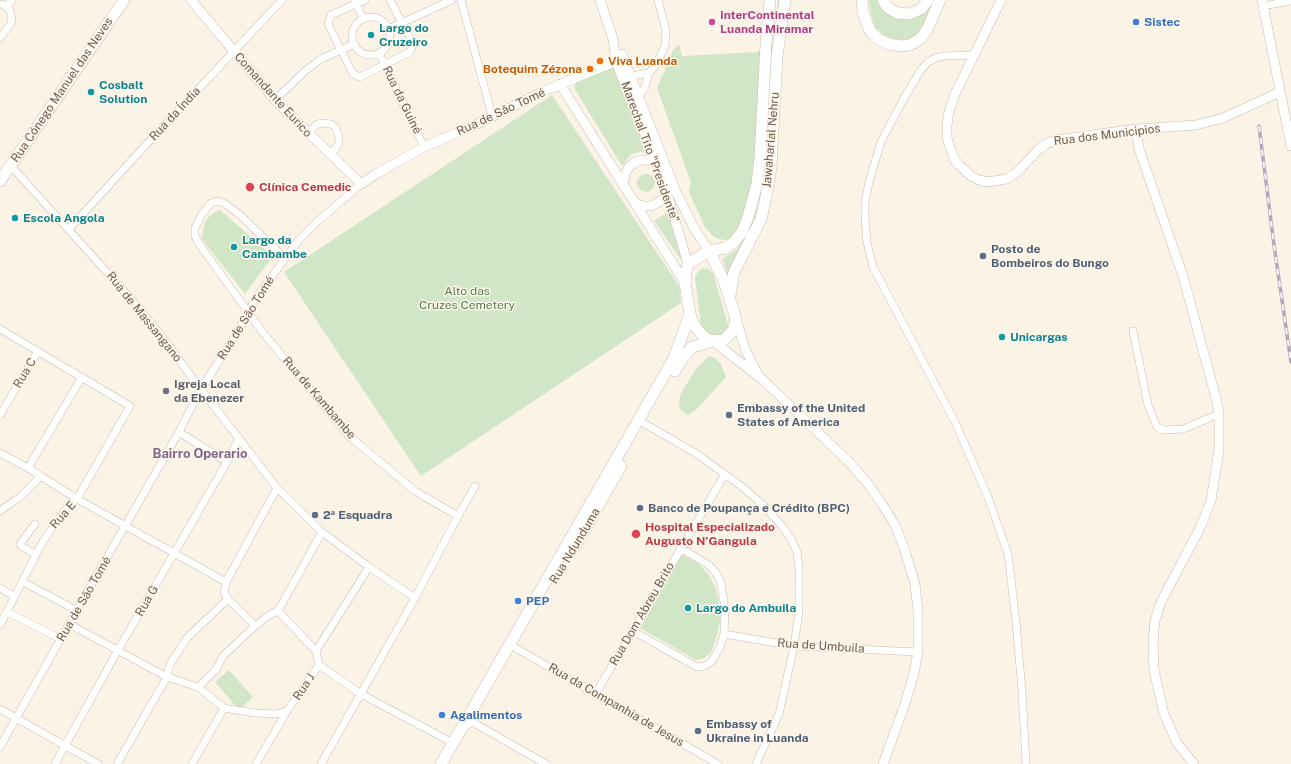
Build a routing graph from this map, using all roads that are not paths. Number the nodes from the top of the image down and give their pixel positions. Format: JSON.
{"nodes":[{"id":1,"x":12,"y":0,"type":"edge"},
{"id":2,"x":124,"y":0,"type":"edge"},
{"id":3,"x":191,"y":0,"type":"edge"},
{"id":4,"x":282,"y":0,"type":"edge"},
{"id":5,"x":365,"y":0,"type":"edge"},
{"id":6,"x":390,"y":0,"type":"edge"},
{"id":7,"x":452,"y":0,"type":"edge"},
{"id":8,"x":461,"y":0,"type":"edge"},
{"id":9,"x":600,"y":0,"type":"edge"},
{"id":10,"x":658,"y":0,"type":"edge"},
{"id":11,"x":770,"y":0,"type":"edge"},
{"id":12,"x":785,"y":0,"type":"edge"},
{"id":13,"x":862,"y":0,"type":"edge"},
{"id":14,"x":883,"y":0,"type":"edge"},
{"id":15,"x":928,"y":0,"type":"edge"},
{"id":16,"x":940,"y":0,"type":"edge"},
{"id":17,"x":1000,"y":0,"type":"edge"},
{"id":18,"x":1291,"y":1,"type":"edge"},
{"id":19,"x":355,"y":2,"type":"edge"},
{"id":20,"x":1262,"y":3,"type":"edge"},
{"id":21,"x":3,"y":5,"type":"edge"},
{"id":22,"x":363,"y":18,"type":"junction"},
{"id":23,"x":402,"y":22,"type":"junction"},
{"id":24,"x":388,"y":29,"type":"junction"},
{"id":25,"x":0,"y":38,"type":"edge"},
{"id":26,"x":354,"y":44,"type":"junction"},
{"id":27,"x":341,"y":50,"type":"junction"},
{"id":28,"x":234,"y":51,"type":"junction"},
{"id":29,"x":379,"y":53,"type":"junction"},
{"id":30,"x":975,"y":55,"type":"junction"},
{"id":31,"x":620,"y":60,"type":"junction"},
{"id":32,"x":385,"y":64,"type":"junction"},
{"id":33,"x":649,"y":72,"type":"junction"},
{"id":34,"x":627,"y":78,"type":"junction"},
{"id":35,"x":560,"y":84,"type":"junction"},
{"id":36,"x":1280,"y":92,"type":"junction"},
{"id":37,"x":635,"y":98,"type":"junction"},
{"id":38,"x":275,"y":100,"type":"junction"},
{"id":39,"x":492,"y":116,"type":"junction"},
{"id":40,"x":1136,"y":129,"type":"junction"},
{"id":41,"x":308,"y":133,"type":"junction"},
{"id":42,"x":1291,"y":146,"type":"edge"},
{"id":43,"x":424,"y":147,"type":"junction"},
{"id":44,"x":330,"y":155,"type":"junction"},
{"id":45,"x":656,"y":162,"type":"junction"},
{"id":46,"x":11,"y":166,"type":"junction"},
{"id":47,"x":666,"y":167,"type":"junction"},
{"id":48,"x":0,"y":181,"type":"edge"},
{"id":49,"x":672,"y":181,"type":"junction"},
{"id":50,"x":361,"y":184,"type":"junction"},
{"id":51,"x":623,"y":185,"type":"junction"},
{"id":52,"x":667,"y":193,"type":"junction"},
{"id":53,"x":633,"y":200,"type":"junction"},
{"id":54,"x":69,"y":229,"type":"junction"},
{"id":55,"x":709,"y":251,"type":"junction"},
{"id":56,"x":285,"y":258,"type":"junction"},
{"id":57,"x":688,"y":264,"type":"junction"},
{"id":58,"x":685,"y":283,"type":"junction"},
{"id":59,"x":730,"y":297,"type":"junction"},
{"id":60,"x":248,"y":312,"type":"junction"},
{"id":61,"x":690,"y":314,"type":"junction"},
{"id":62,"x":736,"y":319,"type":"junction"},
{"id":63,"x":0,"y":329,"type":"edge"},
{"id":64,"x":1133,"y":331,"type":"dead end"},
{"id":65,"x":713,"y":341,"type":"junction"},
{"id":66,"x":38,"y":351,"type":"junction"},
{"id":67,"x":759,"y":376,"type":"junction"},
{"id":68,"x":82,"y":377,"type":"junction"},
{"id":69,"x":200,"y":389,"type":"junction"},
{"id":70,"x":1219,"y":414,"type":"junction"},
{"id":71,"x":0,"y":415,"type":"edge"},
{"id":72,"x":645,"y":424,"type":"junction"},
{"id":73,"x":179,"y":432,"type":"junction"},
{"id":74,"x":239,"y":438,"type":"junction"},
{"id":75,"x":0,"y":453,"type":"edge"},
{"id":76,"x":227,"y":462,"type":"junction"},
{"id":77,"x":28,"y":468,"type":"junction"},
{"id":78,"x":725,"y":474,"type":"junction"},
{"id":79,"x":41,"y":476,"type":"junction"},
{"id":80,"x":475,"y":486,"type":"dead end"},
{"id":81,"x":277,"y":488,"type":"junction"},
{"id":82,"x":77,"y":499,"type":"junction"},
{"id":83,"x":0,"y":511,"type":"edge"},
{"id":84,"x":458,"y":516,"type":"junction"},
{"id":85,"x":35,"y":524,"type":"dead end"},
{"id":86,"x":125,"y":527,"type":"junction"},
{"id":87,"x":322,"y":532,"type":"junction"},
{"id":88,"x":680,"y":548,"type":"junction"},
{"id":89,"x":35,"y":554,"type":"junction"},
{"id":90,"x":174,"y":554,"type":"junction"},
{"id":91,"x":369,"y":567,"type":"junction"},
{"id":92,"x":23,"y":582,"type":"junction"},
{"id":93,"x":226,"y":582,"type":"junction"},
{"id":94,"x":0,"y":588,"type":"edge"},
{"id":95,"x":14,"y":596,"type":"junction"},
{"id":96,"x":415,"y":598,"type":"junction"},
{"id":97,"x":228,"y":599,"type":"junction"},
{"id":98,"x":76,"y":610,"type":"junction"},
{"id":99,"x":278,"y":611,"type":"junction"},
{"id":100,"x":7,"y":612,"type":"junction"},
{"id":101,"x":69,"y":624,"type":"junction"},
{"id":102,"x":0,"y":625,"type":"edge"},
{"id":103,"x":255,"y":626,"type":"junction"},
{"id":104,"x":633,"y":631,"type":"junction"},
{"id":105,"x":724,"y":634,"type":"junction"},
{"id":106,"x":61,"y":639,"type":"junction"},
{"id":107,"x":794,"y":646,"type":"junction"},
{"id":108,"x":514,"y":647,"type":"junction"},
{"id":109,"x":118,"y":650,"type":"junction"},
{"id":110,"x":316,"y":651,"type":"junction"},
{"id":111,"x":918,"y":652,"type":"junction"},
{"id":112,"x":318,"y":665,"type":"junction"},
{"id":113,"x":167,"y":677,"type":"junction"},
{"id":114,"x":198,"y":687,"type":"junction"},
{"id":115,"x":596,"y":693,"type":"junction"},
{"id":116,"x":361,"y":694,"type":"junction"},
{"id":117,"x":224,"y":708,"type":"junction"},
{"id":118,"x":0,"y":709,"type":"edge"},
{"id":119,"x":287,"y":711,"type":"junction"},
{"id":120,"x":16,"y":718,"type":"junction"},
{"id":121,"x":472,"y":722,"type":"junction"},
{"id":122,"x":460,"y":730,"type":"junction"},
{"id":123,"x":453,"y":743,"type":"junction"},
{"id":124,"x":66,"y":746,"type":"junction"},
{"id":125,"x":0,"y":747,"type":"edge"},
{"id":126,"x":55,"y":764,"type":"edge"},
{"id":127,"x":98,"y":764,"type":"edge"},
{"id":128,"x":117,"y":764,"type":"edge"},
{"id":129,"x":192,"y":764,"type":"edge"},
{"id":130,"x":256,"y":764,"type":"edge"},
{"id":131,"x":321,"y":764,"type":"edge"},
{"id":132,"x":443,"y":764,"type":"edge"},
{"id":133,"x":546,"y":764,"type":"edge"},
{"id":134,"x":718,"y":764,"type":"edge"},
{"id":135,"x":756,"y":764,"type":"edge"},
{"id":136,"x":883,"y":764,"type":"edge"},
{"id":137,"x":1026,"y":764,"type":"edge"},
{"id":138,"x":1194,"y":764,"type":"edge"}],
"edges":[{"from":1,"to":21,"type":"street"},
{"from":2,"to":46,"type":"main road","name":"Rua Cónego Manuel das Neves"},
{"from":3,"to":28,"type":"street","name":"Comandante Eurico"},
{"from":4,"to":28,"type":"street","name":"Rua da Índia"},
{"from":5,"to":19,"type":"street"},
{"from":6,"to":23,"type":"street"},
{"from":7,"to":23,"type":"street"},
{"from":8,"to":39,"type":"street"},
{"from":9,"to":31,"type":"street","name":"Marechal Tito \"Presidente\""},
{"from":10,"to":33,"type":"street"},
{"from":11,"to":55,"type":"main road","name":"Jawaharlal Nehru"},
{"from":12,"to":59,"type":"main road","name":"Jawaharlal Nehru"},
{"from":13,"to":16,"type":"main road"},
{"from":14,"to":15,"type":"main road"},
{"from":17,"to":30,"type":"street","name":"Rua dos Municipios"},
{"from":18,"to":20,"type":"street"},
{"from":19,"to":22,"type":"street"},
{"from":19,"to":27,"type":"street"},
{"from":20,"to":36,"type":"street"},
{"from":21,"to":25,"type":"street"},
{"from":22,"to":24,"type":"street"},
{"from":22,"to":26,"type":"street"},
{"from":23,"to":24,"type":"street"},
{"from":23,"to":32,"type":"street"},
{"from":24,"to":29,"type":"street"},
{"from":26,"to":27,"type":"street"},
{"from":26,"to":29,"type":"street"},
{"from":27,"to":32,"type":"street"},
{"from":27,"to":38,"type":"street"},
{"from":28,"to":38,"type":"street","name":"Comandante Eurico"},
{"from":28,"to":54,"type":"street","name":"Rua da Índia"},
{"from":29,"to":32,"type":"street","name":"Rua da Guiné"},
{"from":30,"to":40,"type":"street","name":"Rua dos Municipios"},
{"from":30,"to":137,"type":"street"},
{"from":31,"to":34,"type":"street","name":"Marechal Tito \"Presidente\""},
{"from":31,"to":35,"type":"street","name":"Rua de São Tomé"},
{"from":32,"to":43,"type":"street","name":"Rua da Guiné"},
{"from":33,"to":34,"type":"street"},
{"from":33,"to":37,"type":"street"},
{"from":34,"to":37,"type":"street","name":"Marechal Tito \"Presidente\""},
{"from":35,"to":39,"type":"street","name":"Rua de São Tomé"},
{"from":35,"to":51,"type":"street","name":"Marechal Tito \"Presidente\""},
{"from":36,"to":40,"type":"street","name":"Rua dos Municipios"},
{"from":36,"to":42,"type":"street"},
{"from":37,"to":45,"type":"street","name":"Marechal Tito \"Presidente\""},
{"from":37,"to":47,"type":"street","name":"Marechal Tito \"Presidente\""},
{"from":38,"to":41,"type":"street","name":"Comandante Eurico"},
{"from":39,"to":43,"type":"street","name":"Rua de São Tomé"},
{"from":40,"to":70,"type":"street"},
{"from":41,"to":44,"type":"street","name":"Comandante Eurico"},
{"from":41,"to":44,"type":"street"},
{"from":43,"to":50,"type":"street","name":"Rua de São Tomé"},
{"from":44,"to":50,"type":"street","name":"Comandante Eurico"},
{"from":45,"to":47,"type":"street"},
{"from":45,"to":51,"type":"street"},
{"from":45,"to":52,"type":"street","name":"Marechal Tito \"Presidente\""},
{"from":46,"to":48,"type":"main road","name":"Rua Cónego Manuel das Neves"},
{"from":46,"to":54,"type":"street","name":"Rua de Massangano"},
{"from":47,"to":49,"type":"street","name":"Marechal Tito \"Presidente\""},
{"from":49,"to":52,"type":"street"},
{"from":49,"to":55,"type":"street","name":"Marechal Tito \"Presidente\""},
{"from":50,"to":56,"type":"street","name":"Rua de São Tomé"},
{"from":51,"to":53,"type":"street","name":"Marechal Tito \"Presidente\""},
{"from":52,"to":53,"type":"street"},
{"from":52,"to":57,"type":"street","name":"Marechal Tito \"Presidente\""},
{"from":53,"to":58,"type":"street","name":"Marechal Tito \"Presidente\""},
{"from":54,"to":69,"type":"street","name":"Rua de Massangano"},
{"from":55,"to":57,"type":"main road","name":"Jawaharlal Nehru"},
{"from":55,"to":59,"type":"main road"},
{"from":56,"to":60,"type":"street","name":"Rua de São Tomé"},
{"from":56,"to":60,"type":"street","name":"Rua de Kambambe"},
{"from":57,"to":58,"type":"main road"},
{"from":58,"to":61,"type":"main road"},
{"from":59,"to":62,"type":"main road"},
{"from":60,"to":69,"type":"street","name":"Rua de São Tomé"},
{"from":60,"to":84,"type":"street","name":"Rua de Kambambe"},
{"from":61,"to":65,"type":"main road"},
{"from":61,"to":122,"type":"main road","name":"Rua Ndunduma"},
{"from":62,"to":65,"type":"main road","name":"Rua Ndunduma"},
{"from":62,"to":67,"type":"street"},
{"from":63,"to":66,"type":"street"},
{"from":64,"to":70,"type":"street"},
{"from":65,"to":67,"type":"street"},
{"from":65,"to":72,"type":"main road","name":"Rua Ndunduma"},
{"from":66,"to":68,"type":"street"},
{"from":66,"to":71,"type":"street","name":"Rua C"},
{"from":67,"to":111,"type":"street"},
{"from":68,"to":77,"type":"street"},
{"from":68,"to":82,"type":"street","name":"Rua E"},
{"from":69,"to":73,"type":"street","name":"Rua de São Tomé"},
{"from":69,"to":74,"type":"street","name":"Rua de Massangano"},
{"from":70,"to":138,"type":"street"},
{"from":72,"to":78,"type":"street"},
{"from":72,"to":108,"type":"main road","name":"Rua Ndunduma"},
{"from":73,"to":76,"type":"street"},
{"from":73,"to":86,"type":"street","name":"Rua de São Tomé"},
{"from":74,"to":76,"type":"street","name":"Rua G"},
{"from":74,"to":81,"type":"street","name":"Rua de Massangano"},
{"from":75,"to":77,"type":"street"},
{"from":76,"to":90,"type":"street","name":"Rua G"},
{"from":77,"to":79,"type":"street"},
{"from":78,"to":88,"type":"street","name":"Rua Dom Abreu Brito"},
{"from":78,"to":107,"type":"street"},
{"from":79,"to":82,"type":"street"},
{"from":79,"to":83,"type":"street"},
{"from":80,"to":84,"type":"street"},
{"from":81,"to":87,"type":"street","name":"Rua de Massangano"},
{"from":81,"to":93,"type":"street"},
{"from":82,"to":86,"type":"street"},
{"from":82,"to":89,"type":"street","name":"Rua E"},
{"from":84,"to":96,"type":"street"},
{"from":85,"to":89,"type":"street"},
{"from":86,"to":90,"type":"street"},
{"from":86,"to":98,"type":"street","name":"Rua de São Tomé"},
{"from":87,"to":91,"type":"street","name":"Rua de Massangano"},
{"from":87,"to":99,"type":"street"},
{"from":88,"to":104,"type":"street","name":"Rua Dom Abreu Brito"},
{"from":88,"to":105,"type":"street"},
{"from":89,"to":92,"type":"street","name":"Rua E"},
{"from":90,"to":93,"type":"street"},
{"from":90,"to":109,"type":"street","name":"Rua G"},
{"from":91,"to":96,"type":"street","name":"Rua de Massangano"},
{"from":91,"to":110,"type":"street"},
{"from":92,"to":95,"type":"street","name":"Rua E"},
{"from":92,"to":98,"type":"street"},
{"from":93,"to":97,"type":"street"},
{"from":94,"to":95,"type":"street"},
{"from":95,"to":100,"type":"street","name":"Rua E"},
{"from":96,"to":116,"type":"street"},
{"from":97,"to":103,"type":"street"},
{"from":97,"to":113,"type":"street"},
{"from":98,"to":101,"type":"street","name":"Rua de São Tomé"},
{"from":99,"to":103,"type":"street"},
{"from":99,"to":110,"type":"street"},
{"from":100,"to":102,"type":"street","name":"Rua E"},
{"from":100,"to":106,"type":"street"},
{"from":101,"to":106,"type":"street","name":"Rua de São Tomé"},
{"from":101,"to":109,"type":"street"},
{"from":103,"to":114,"type":"street"},
{"from":104,"to":105,"type":"street"},
{"from":104,"to":115,"type":"street","name":"Rua Dom Abreu Brito"},
{"from":105,"to":107,"type":"street","name":"Rua de Umbuila"},
{"from":106,"to":120,"type":"street","name":"Rua de São Tomé"},
{"from":107,"to":111,"type":"street","name":"Rua de Umbuila"},
{"from":107,"to":135,"type":"street"},
{"from":108,"to":115,"type":"street","name":"Rua da Companhia de Jesus"},
{"from":108,"to":121,"type":"main road","name":"Rua Ndunduma"},
{"from":109,"to":113,"type":"street"},
{"from":109,"to":124,"type":"street","name":"Rua G"},
{"from":110,"to":112,"type":"street","name":"Rua J"},
{"from":111,"to":136,"type":"street"},
{"from":112,"to":116,"type":"street"},
{"from":112,"to":119,"type":"street","name":"Rua J"},
{"from":113,"to":114,"type":"street"},
{"from":113,"to":128,"type":"street"},
{"from":114,"to":117,"type":"street"},
{"from":115,"to":134,"type":"street","name":"Rua da Companhia de Jesus"},
{"from":116,"to":123,"type":"street"},
{"from":116,"to":131,"type":"street"},
{"from":117,"to":119,"type":"street"},
{"from":117,"to":129,"type":"street"},
{"from":118,"to":120,"type":"street"},
{"from":119,"to":130,"type":"street","name":"Rua J"},
{"from":120,"to":124,"type":"street"},
{"from":120,"to":125,"type":"street","name":"Rua de São Tomé"},
{"from":121,"to":122,"type":"street"},
{"from":121,"to":132,"type":"main road","name":"Rua Ndunduma"},
{"from":121,"to":133,"type":"street"},
{"from":122,"to":123,"type":"main road","name":"Rua Ndunduma"},
{"from":123,"to":132,"type":"main road","name":"Rua Ndunduma"},
{"from":124,"to":126,"type":"street","name":"Rua G"},
{"from":124,"to":127,"type":"street"}]}
